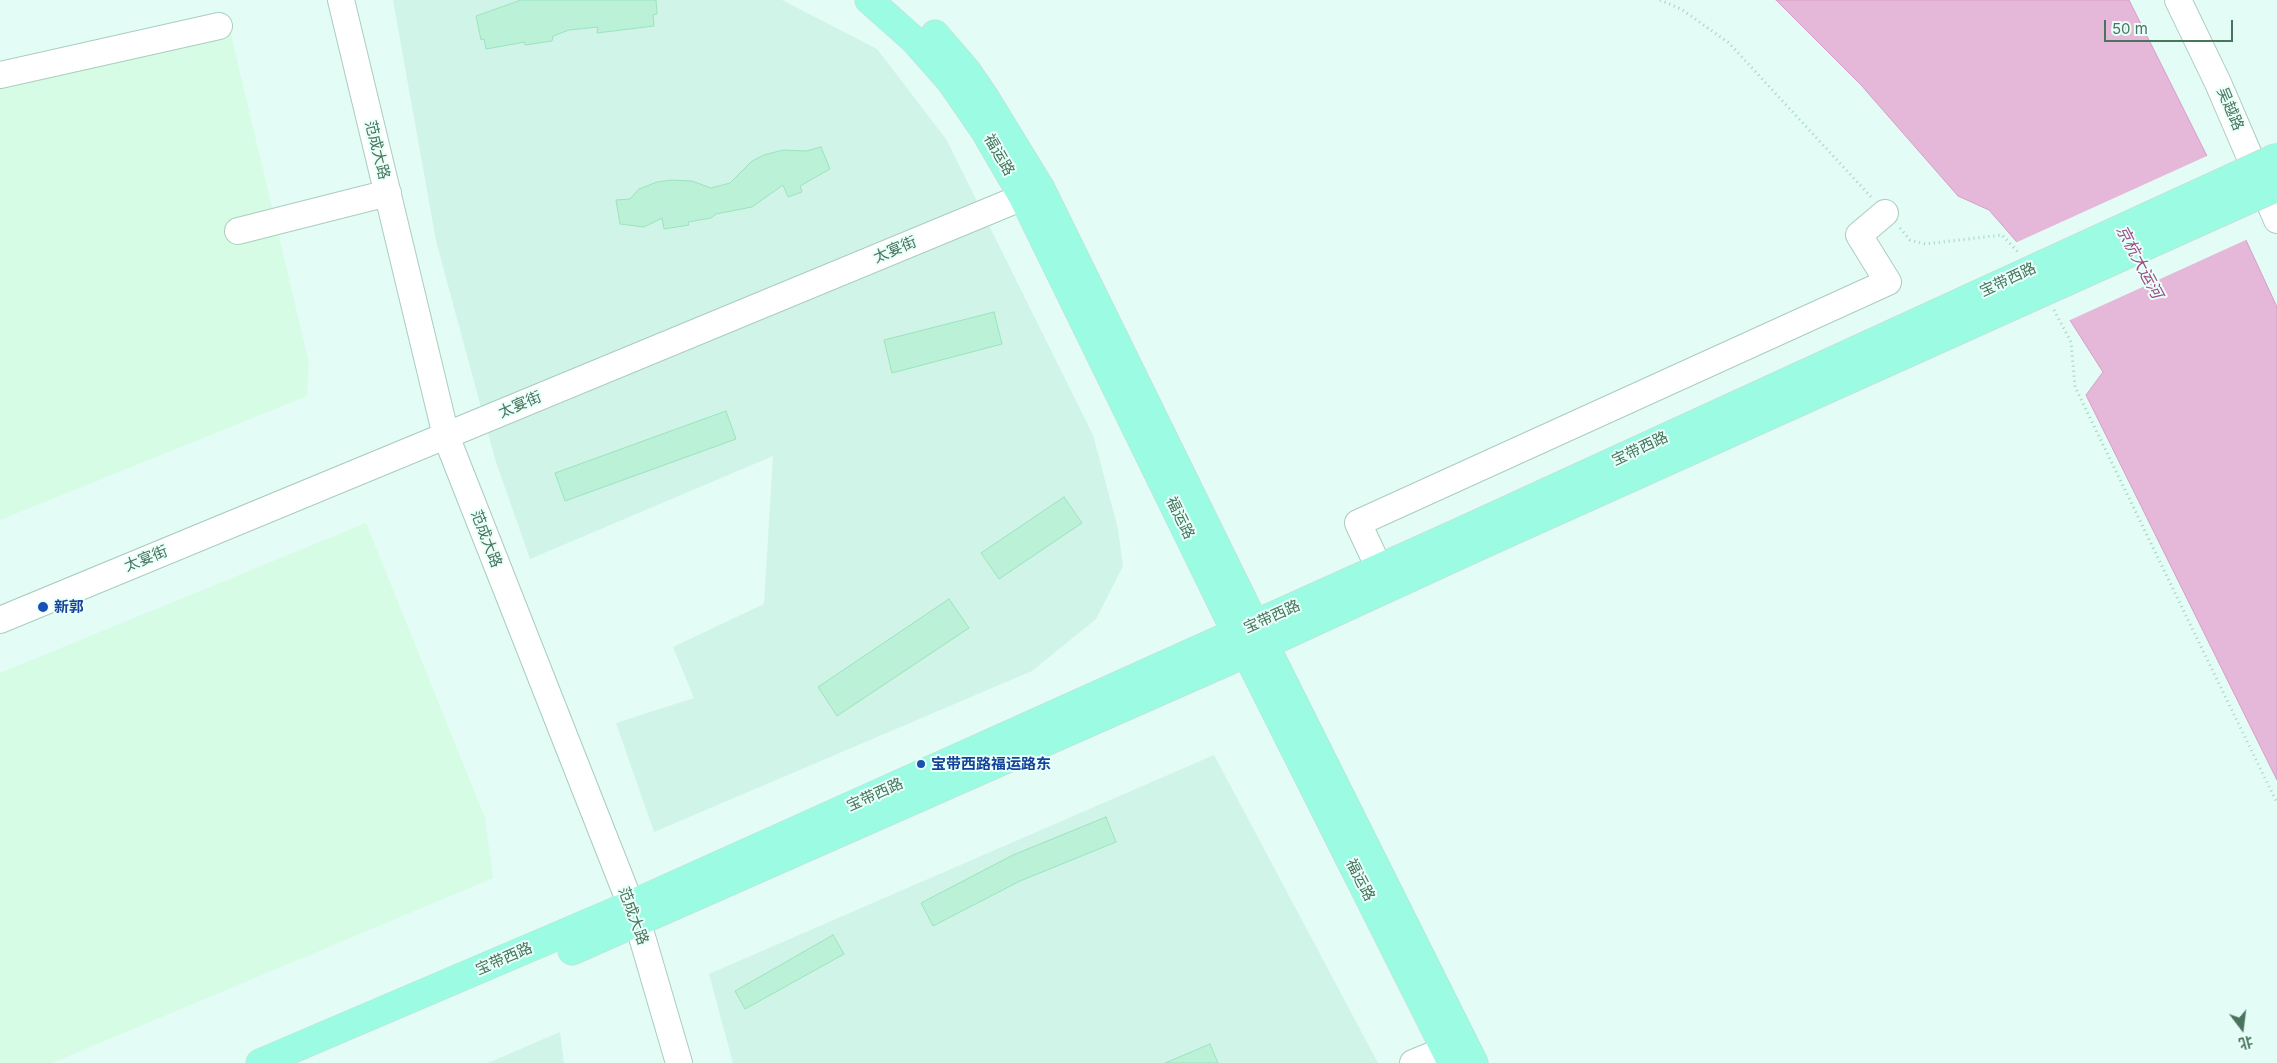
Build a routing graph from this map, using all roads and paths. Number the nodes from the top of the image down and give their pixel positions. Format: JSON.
{"nodes":[{"id":1,"x":341,"y":0,"type":"edge"},
{"id":2,"x":868,"y":0,"type":"edge"},
{"id":3,"x":899,"y":0,"type":"edge"},
{"id":4,"x":1660,"y":0,"type":"edge"},
{"id":5,"x":2178,"y":0,"type":"edge"},
{"id":6,"x":220,"y":26,"type":"dead end"},
{"id":7,"x":0,"y":75,"type":"edge"},
{"id":8,"x":2277,"y":157,"type":"edge"},
{"id":9,"x":2277,"y":187,"type":"edge"},
{"id":10,"x":1031,"y":192,"type":"junction"},
{"id":11,"x":388,"y":193,"type":"junction"},
{"id":12,"x":1886,"y":213,"type":"junction"},
{"id":13,"x":2277,"y":220,"type":"edge"},
{"id":14,"x":238,"y":231,"type":"dead end"},
{"id":15,"x":2023,"y":259,"type":"dead end"},
{"id":16,"x":2052,"y":306,"type":"dead end"},
{"id":17,"x":446,"y":436,"type":"junction"},
{"id":18,"x":1471,"y":538,"type":"junction"},
{"id":19,"x":1379,"y":568,"type":"junction"},
{"id":20,"x":0,"y":620,"type":"edge"},
{"id":21,"x":1251,"y":639,"type":"junction"},
{"id":22,"x":2277,"y":803,"type":"edge"},
{"id":23,"x":634,"y":914,"type":"junction"},
{"id":24,"x":1459,"y":1054,"type":"edge"},
{"id":25,"x":260,"y":1063,"type":"edge"},
{"id":26,"x":308,"y":1063,"type":"edge"},
{"id":27,"x":679,"y":1063,"type":"edge"},
{"id":28,"x":1413,"y":1063,"type":"edge"}],
"edges":[{"from":1,"to":11,"type":"street","name":"范成大路"},
{"from":2,"to":10,"type":"main road","name":"福运路"},
{"from":3,"to":10,"type":"main road","name":"福运路"},
{"from":4,"to":12,"type":"path"},
{"from":5,"to":13,"type":"street","name":"吴越路"},
{"from":6,"to":7,"type":"street"},
{"from":8,"to":18,"type":"main road","name":"宝带西路","bridge":true},
{"from":9,"to":18,"type":"main road","name":"宝带西路","bridge":true},
{"from":10,"to":17,"type":"street","name":"太宴街"},
{"from":10,"to":21,"type":"main road","name":"福运路"},
{"from":11,"to":14,"type":"street"},
{"from":11,"to":17,"type":"street","name":"范成大路"},
{"from":12,"to":15,"type":"path"},
{"from":12,"to":19,"type":"street"},
{"from":16,"to":22,"type":"path"},
{"from":17,"to":20,"type":"street","name":"太宴街"},
{"from":17,"to":23,"type":"street","name":"范成大路"},
{"from":18,"to":19,"type":"main road","name":"宝带西路"},
{"from":18,"to":21,"type":"main road","name":"宝带西路"},
{"from":19,"to":21,"type":"main road","name":"宝带西路"},
{"from":21,"to":23,"type":"main road","name":"宝带西路"},
{"from":21,"to":24,"type":"main road","name":"福运路"},
{"from":23,"to":25,"type":"main road","name":"宝带西路"},
{"from":23,"to":26,"type":"main road","name":"宝带西路"},
{"from":23,"to":27,"type":"street","name":"范成大路"},
{"from":24,"to":28,"type":"street"}]}
